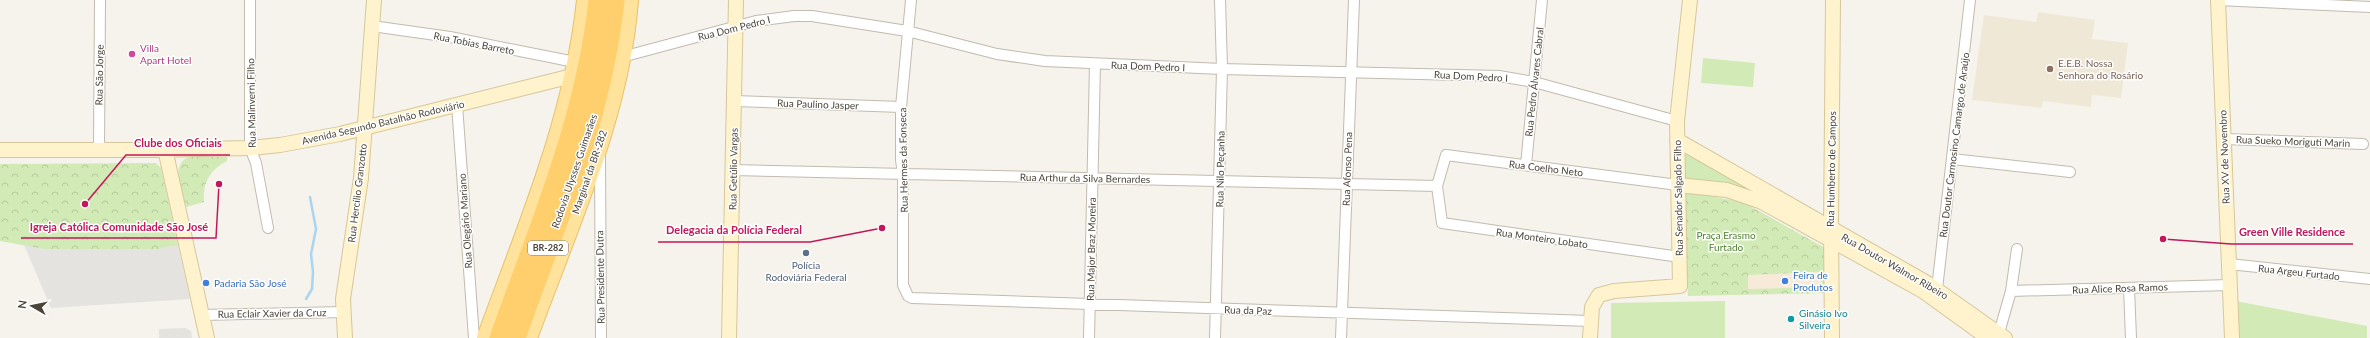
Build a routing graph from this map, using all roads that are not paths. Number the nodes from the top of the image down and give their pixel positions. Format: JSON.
{"nodes":[{"id":1,"x":100,"y":0,"type":"edge"},
{"id":2,"x":250,"y":0,"type":"edge"},
{"id":3,"x":374,"y":0,"type":"edge"},
{"id":4,"x":585,"y":0,"type":"edge"},
{"id":5,"x":598,"y":0,"type":"edge"},
{"id":6,"x":615,"y":0,"type":"edge"},
{"id":7,"x":630,"y":0,"type":"edge"},
{"id":8,"x":736,"y":0,"type":"edge"},
{"id":9,"x":910,"y":0,"type":"edge"},
{"id":10,"x":1220,"y":0,"type":"edge"},
{"id":11,"x":1354,"y":0,"type":"edge"},
{"id":12,"x":1542,"y":0,"type":"edge"},
{"id":13,"x":1690,"y":0,"type":"edge"},
{"id":14,"x":1833,"y":0,"type":"edge"},
{"id":15,"x":1970,"y":0,"type":"edge"},
{"id":16,"x":2218,"y":0,"type":"edge"},
{"id":17,"x":2370,"y":7,"type":"edge"},
{"id":18,"x":372,"y":26,"type":"junction"},
{"id":19,"x":735,"y":26,"type":"junction"},
{"id":20,"x":907,"y":32,"type":"junction"},
{"id":21,"x":622,"y":57,"type":"junction"},
{"id":22,"x":1095,"y":64,"type":"junction"},
{"id":23,"x":574,"y":69,"type":"junction"},
{"id":24,"x":1222,"y":69,"type":"junction"},
{"id":25,"x":1351,"y":71,"type":"junction"},
{"id":26,"x":1534,"y":82,"type":"junction"},
{"id":27,"x":734,"y":101,"type":"junction"},
{"id":28,"x":456,"y":105,"type":"junction"},
{"id":29,"x":902,"y":107,"type":"junction"},
{"id":30,"x":1677,"y":121,"type":"junction"},
{"id":31,"x":364,"y":128,"type":"junction"},
{"id":32,"x":2224,"y":139,"type":"junction"},
{"id":33,"x":1677,"y":140,"type":"junction"},
{"id":34,"x":600,"y":141,"type":"junction"},
{"id":35,"x":2363,"y":144,"type":"dead end"},
{"id":36,"x":250,"y":148,"type":"junction"},
{"id":37,"x":164,"y":149,"type":"junction"},
{"id":38,"x":0,"y":150,"type":"edge"},
{"id":39,"x":99,"y":150,"type":"junction"},
{"id":40,"x":1952,"y":159,"type":"junction"},
{"id":41,"x":1526,"y":165,"type":"junction"},
{"id":42,"x":733,"y":170,"type":"junction"},
{"id":43,"x":2070,"y":172,"type":"dead end"},
{"id":44,"x":903,"y":174,"type":"junction"},
{"id":45,"x":1092,"y":178,"type":"junction"},
{"id":46,"x":1219,"y":181,"type":"junction"},
{"id":47,"x":1347,"y":184,"type":"junction"},
{"id":48,"x":1678,"y":185,"type":"junction"},
{"id":49,"x":1437,"y":186,"type":"junction"},
{"id":50,"x":551,"y":191,"type":"junction"},
{"id":51,"x":576,"y":192,"type":"junction"},
{"id":52,"x":599,"y":216,"type":"junction"},
{"id":53,"x":268,"y":228,"type":"dead end"},
{"id":54,"x":1831,"y":234,"type":"junction"},
{"id":55,"x":518,"y":248,"type":"junction"},
{"id":56,"x":2017,"y":249,"type":"dead end"},
{"id":57,"x":561,"y":250,"type":"joint"},
{"id":58,"x":1680,"y":257,"type":"junction"},
{"id":59,"x":2229,"y":264,"type":"junction"},
{"id":60,"x":2370,"y":279,"type":"edge"},
{"id":61,"x":2230,"y":285,"type":"junction"},
{"id":62,"x":2129,"y":288,"type":"junction"},
{"id":63,"x":1937,"y":289,"type":"junction"},
{"id":64,"x":2011,"y":291,"type":"junction"},
{"id":65,"x":908,"y":296,"type":"joint"},
{"id":66,"x":1090,"y":305,"type":"junction"},
{"id":67,"x":1216,"y":309,"type":"junction"},
{"id":68,"x":343,"y":312,"type":"junction"},
{"id":69,"x":1342,"y":313,"type":"junction"},
{"id":70,"x":202,"y":315,"type":"junction"},
{"id":71,"x":1590,"y":321,"type":"junction"},
{"id":72,"x":1998,"y":336,"type":"edge"},
{"id":73,"x":207,"y":338,"type":"edge"},
{"id":74,"x":345,"y":338,"type":"edge"},
{"id":75,"x":474,"y":338,"type":"edge"},
{"id":76,"x":485,"y":338,"type":"edge"},
{"id":77,"x":499,"y":338,"type":"edge"},
{"id":78,"x":516,"y":338,"type":"edge"},
{"id":79,"x":529,"y":338,"type":"edge"},
{"id":80,"x":601,"y":338,"type":"edge"},
{"id":81,"x":730,"y":338,"type":"edge"},
{"id":82,"x":1089,"y":338,"type":"edge"},
{"id":83,"x":1215,"y":338,"type":"edge"},
{"id":84,"x":1341,"y":338,"type":"edge"},
{"id":85,"x":1590,"y":338,"type":"edge"},
{"id":86,"x":1832,"y":338,"type":"edge"},
{"id":87,"x":2131,"y":338,"type":"edge"},
{"id":88,"x":2232,"y":338,"type":"edge"}],
"edges":[{"from":1,"to":39,"type":"street","name":"Rua São Jorge"},
{"from":2,"to":36,"type":"street","name":"Rua Malinverni Filho"},
{"from":3,"to":18,"type":"street","name":"Rua Hercílio Granzotto"},
{"from":4,"to":23,"type":"main road"},
{"from":5,"to":50,"type":"highway","name":"Rodovia Ulysses Guimarães","number":"BR-282"},
{"from":6,"to":51,"type":"highway","name":"Rodovia Ulysses Guimarães","number":"BR-282"},
{"from":7,"to":21,"type":"main road","name":"Marginal da BR-282"},
{"from":8,"to":19,"type":"street","name":"Rua Getúlio Vargas"},
{"from":9,"to":20,"type":"street","name":"Rua Hermes da Fonseca"},
{"from":10,"to":24,"type":"street","name":"Rua Nilo Peçanha"},
{"from":11,"to":25,"type":"street","name":"Rua Afonso Pena"},
{"from":12,"to":26,"type":"street","name":"Rua Pedro Álvares Cabral"},
{"from":13,"to":30,"type":"street","name":"Rua Senador Salgado Filho"},
{"from":14,"to":54,"type":"street","name":"Rua Humberto de Campos"},
{"from":15,"to":40,"type":"street","name":"Rua Doutor Carmosino Camargo de Araújo"},
{"from":16,"to":17,"type":"street"},
{"from":16,"to":32,"type":"street","name":"Rua XV de Novembro"},
{"from":18,"to":23,"type":"street","name":"Rua Tobias Barreto"},
{"from":18,"to":31,"type":"street","name":"Rua Hercílio Granzotto"},
{"from":19,"to":20,"type":"street","name":"Rua Dom Pedro I"},
{"from":19,"to":21,"type":"street","name":"Rua Dom Pedro I"},
{"from":19,"to":27,"type":"street","name":"Rua Getúlio Vargas"},
{"from":20,"to":22,"type":"street","name":"Rua Dom Pedro I"},
{"from":20,"to":29,"type":"street","name":"Rua Hermes da Fonseca"},
{"from":21,"to":34,"type":"main road","name":"Marginal da BR-282"},
{"from":22,"to":24,"type":"street","name":"Rua Dom Pedro I"},
{"from":22,"to":45,"type":"street","name":"Rua Major Braz Moreira"},
{"from":23,"to":28,"type":"street","name":"Avenida Segundo Batalhão Rodoviário"},
{"from":23,"to":55,"type":"main road"},
{"from":24,"to":25,"type":"street","name":"Rua Dom Pedro I"},
{"from":24,"to":46,"type":"street","name":"Rua Nilo Peçanha"},
{"from":25,"to":26,"type":"street","name":"Rua Dom Pedro I"},
{"from":25,"to":47,"type":"street","name":"Rua Afonso Pena"},
{"from":26,"to":30,"type":"street","name":"Rua Dom Pedro I"},
{"from":26,"to":41,"type":"street","name":"Rua Pedro Álvares Cabral"},
{"from":27,"to":29,"type":"street","name":"Rua Paulino Jasper"},
{"from":27,"to":42,"type":"street","name":"Rua Getúlio Vargas"},
{"from":28,"to":31,"type":"street","name":"Avenida Segundo Batalhão Rodoviário"},
{"from":28,"to":75,"type":"street","name":"Rua Olegário Mariano"},
{"from":29,"to":44,"type":"street","name":"Rua Hermes da Fonseca"},
{"from":30,"to":33,"type":"street","name":"Rua Senador Salgado Filho"},
{"from":31,"to":36,"type":"street","name":"Avenida Segundo Batalhão Rodoviário"},
{"from":31,"to":68,"type":"street","name":"Rua Hercílio Granzotto"},
{"from":32,"to":35,"type":"street","name":"Rua Sueko Moriguti Marin"},
{"from":32,"to":59,"type":"street","name":"Rua XV de Novembro"},
{"from":33,"to":48,"type":"street","name":"Rua Senador Salgado Filho"},
{"from":33,"to":54,"type":"street","name":"Rua Doutor Walmor Ribeiro"},
{"from":34,"to":51,"type":"main road","name":"Marginal da BR-282"},
{"from":34,"to":52,"type":"street","name":"Rua Presidente Dutra"},
{"from":36,"to":37,"type":"street","name":"Avenida Segundo Batalhão Rodoviário"},
{"from":36,"to":53,"type":"street","name":"Rua Malinverni Filho"},
{"from":37,"to":39,"type":"street","name":"Avenida Segundo Batalhão Rodoviário"},
{"from":37,"to":70,"type":"street"},
{"from":38,"to":39,"type":"street","name":"Avenida Segundo Batalhão Rodoviário"},
{"from":40,"to":43,"type":"street"},
{"from":40,"to":63,"type":"street","name":"Rua Doutor Carmosino Camargo de Araújo"},
{"from":41,"to":48,"type":"street","name":"Rua Coelho Neto"},
{"from":41,"to":49,"type":"street","name":"Rua Coelho Neto"},
{"from":42,"to":44,"type":"street","name":"Rua Arthur da Silva Bernardes"},
{"from":42,"to":81,"type":"street","name":"Rua Getúlio Vargas"},
{"from":44,"to":45,"type":"street","name":"Rua Arthur da Silva Bernardes"},
{"from":44,"to":65,"type":"street","name":"Rua Hermes da Fonseca"},
{"from":45,"to":46,"type":"street","name":"Rua Arthur da Silva Bernardes"},
{"from":45,"to":66,"type":"street","name":"Rua Major Braz Moreira"},
{"from":46,"to":47,"type":"street","name":"Rua Arthur da Silva Bernardes"},
{"from":46,"to":67,"type":"street","name":"Rua Nilo Peçanha"},
{"from":47,"to":49,"type":"street","name":"Rua Arthur da Silva Bernardes"},
{"from":47,"to":69,"type":"street","name":"Rua Afonso Pena"},
{"from":48,"to":54,"type":"street","name":"Rua Doutor Walmor Ribeiro"},
{"from":48,"to":58,"type":"street","name":"Rua Senador Salgado Filho"},
{"from":49,"to":58,"type":"street","name":"Rua Monteiro Lobato"},
{"from":50,"to":55,"type":"highway"},
{"from":50,"to":77,"type":"highway","name":"Rodovia Ulysses Guimarães","number":"BR-282"},
{"from":51,"to":52,"type":"street","name":"Rua Presidente Dutra"},
{"from":51,"to":57,"type":"highway"},
{"from":51,"to":78,"type":"highway","name":"Rodovia Ulysses Guimarães","number":"BR-282"},
{"from":52,"to":80,"type":"street","name":"Rua Presidente Dutra"},
{"from":54,"to":63,"type":"street","name":"Rua Doutor Walmor Ribeiro"},
{"from":54,"to":72,"type":"street","name":"Rua Doutor Walmor Ribeiro"},
{"from":54,"to":86,"type":"street","name":"Rua Humberto de Campos"},
{"from":55,"to":76,"type":"main road"},
{"from":56,"to":64,"type":"street"},
{"from":57,"to":79,"type":"main road"},
{"from":58,"to":71,"type":"street","name":"Rua Senador Salgado Filho"},
{"from":59,"to":60,"type":"street","name":"Rua Argeu Furtado"},
{"from":59,"to":61,"type":"street","name":"Rua XV de Novembro"},
{"from":61,"to":62,"type":"street","name":"Rua Alice Rosa Ramos"},
{"from":61,"to":88,"type":"street","name":"Rua XV de Novembro"},
{"from":62,"to":64,"type":"street","name":"Rua Alice Rosa Ramos"},
{"from":62,"to":87,"type":"street"},
{"from":63,"to":72,"type":"street","name":"Rua Doutor Walmor Ribeiro"},
{"from":64,"to":72,"type":"street"},
{"from":65,"to":66,"type":"street","name":"Rua da Paz"},
{"from":66,"to":67,"type":"street","name":"Rua da Paz"},
{"from":66,"to":82,"type":"street","name":"Rua Major Braz Moreira"},
{"from":67,"to":69,"type":"street","name":"Rua da Paz"},
{"from":67,"to":83,"type":"street","name":"Rua Nilo Peçanha"},
{"from":68,"to":70,"type":"street","name":"Rua Eclair Xavier da Cruz"},
{"from":68,"to":74,"type":"street","name":"Rua Hercílio Granzotto"},
{"from":69,"to":71,"type":"street","name":"Rua da Paz"},
{"from":69,"to":84,"type":"street","name":"Rua Afonso Pena"},
{"from":70,"to":73,"type":"street"},
{"from":71,"to":85,"type":"street"}]}
